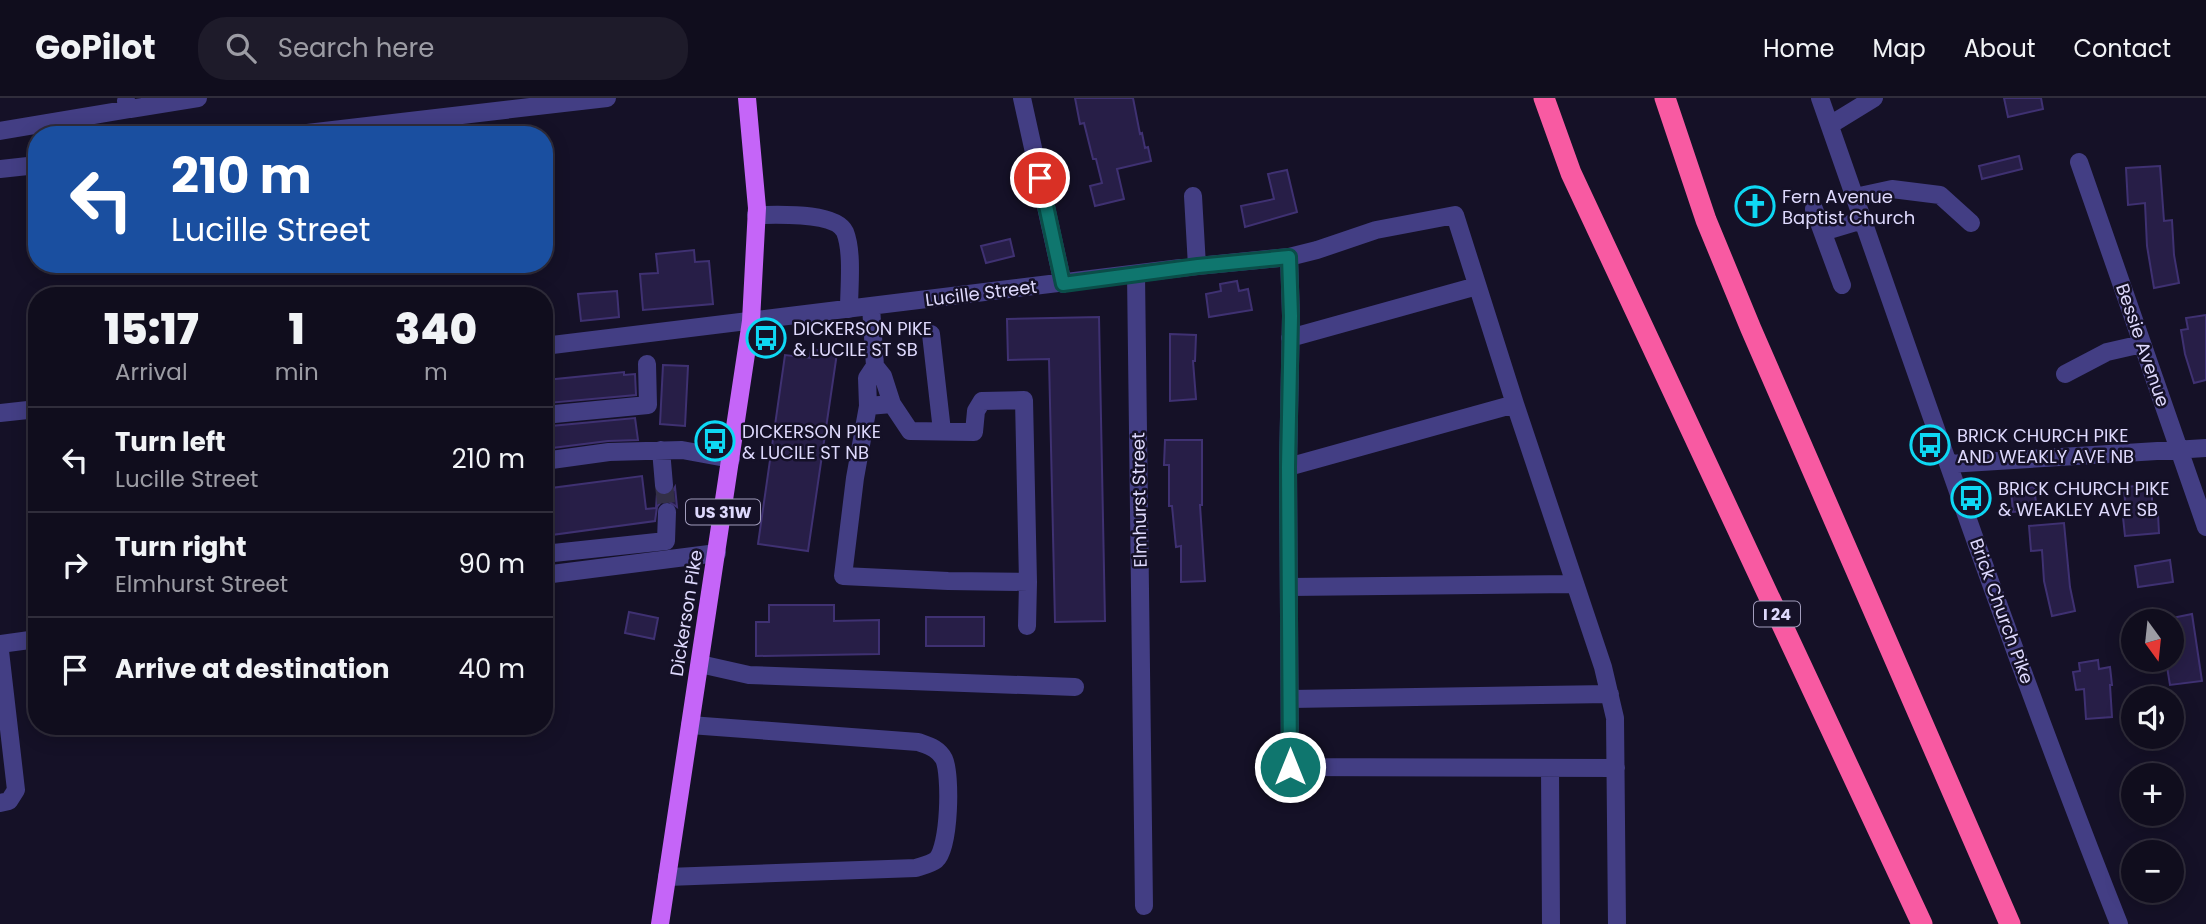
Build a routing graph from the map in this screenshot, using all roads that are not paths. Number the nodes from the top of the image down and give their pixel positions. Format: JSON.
{"nodes":[{"id":1,"x":198,"y":98,"type":"edge"},
{"id":2,"x":443,"y":98,"type":"edge"},
{"id":3,"x":747,"y":98,"type":"edge"},
{"id":4,"x":1023,"y":98,"type":"edge"},
{"id":5,"x":1544,"y":98,"type":"edge"},
{"id":6,"x":1665,"y":98,"type":"edge"},
{"id":7,"x":1820,"y":98,"type":"edge"},
{"id":8,"x":1874,"y":98,"type":"edge"},
{"id":9,"x":597,"y":99,"type":"edge"},
{"id":10,"x":127,"y":103,"type":"edge"},
{"id":11,"x":445,"y":117,"type":"junction"},
{"id":12,"x":1830,"y":125,"type":"junction"},
{"id":13,"x":368,"y":126,"type":"edge"},
{"id":14,"x":0,"y":131,"type":"edge"},
{"id":15,"x":2079,"y":162,"type":"dead end"},
{"id":16,"x":28,"y":165,"type":"edge"},
{"id":17,"x":0,"y":169,"type":"edge"},
{"id":18,"x":1192,"y":196,"type":"dead end"},
{"id":19,"x":1855,"y":197,"type":"junction"},
{"id":20,"x":1814,"y":209,"type":"dead end"},
{"id":21,"x":756,"y":215,"type":"junction"},
{"id":22,"x":1863,"y":220,"type":"junction"},
{"id":23,"x":1972,"y":223,"type":"dead end"},
{"id":24,"x":1823,"y":232,"type":"junction"},
{"id":25,"x":1289,"y":257,"type":"junction"},
{"id":26,"x":1198,"y":266,"type":"junction"},
{"id":27,"x":1136,"y":274,"type":"junction"},
{"id":28,"x":1063,"y":284,"type":"junction"},
{"id":29,"x":1842,"y":285,"type":"dead end"},
{"id":30,"x":1476,"y":286,"type":"junction"},
{"id":31,"x":871,"y":307,"type":"junction"},
{"id":32,"x":849,"y":309,"type":"junction"},
{"id":33,"x":751,"y":321,"type":"junction"},
{"id":34,"x":931,"y":334,"type":"dead end"},
{"id":35,"x":1290,"y":338,"type":"junction"},
{"id":36,"x":2143,"y":344,"type":"junction"},
{"id":37,"x":553,"y":345,"type":"edge"},
{"id":38,"x":647,"y":364,"type":"dead end"},
{"id":39,"x":875,"y":366,"type":"junction"},
{"id":40,"x":2065,"y":374,"type":"dead end"},
{"id":41,"x":892,"y":404,"type":"junction"},
{"id":42,"x":1515,"y":404,"type":"junction"},
{"id":43,"x":868,"y":405,"type":"junction"},
{"id":44,"x":28,"y":410,"type":"edge"},
{"id":45,"x":0,"y":413,"type":"edge"},
{"id":46,"x":553,"y":414,"type":"edge"},
{"id":47,"x":942,"y":431,"type":"junction"},
{"id":48,"x":2206,"y":448,"type":"edge"},
{"id":49,"x":661,"y":450,"type":"junction"},
{"id":50,"x":2179,"y":451,"type":"junction"},
{"id":51,"x":730,"y":459,"type":"junction"},
{"id":52,"x":553,"y":460,"type":"edge"},
{"id":53,"x":1949,"y":464,"type":"junction"},
{"id":54,"x":1288,"y":467,"type":"junction"},
{"id":55,"x":664,"y":485,"type":"tunnel mouth"},
{"id":56,"x":667,"y":512,"type":"tunnel mouth"},
{"id":57,"x":2206,"y":527,"type":"edge"},
{"id":58,"x":553,"y":553,"type":"edge"},
{"id":59,"x":717,"y":553,"type":"junction"},
{"id":60,"x":553,"y":574,"type":"edge"},
{"id":61,"x":1028,"y":582,"type":"junction"},
{"id":62,"x":1575,"y":584,"type":"junction"},
{"id":63,"x":1289,"y":587,"type":"junction"},
{"id":64,"x":1027,"y":626,"type":"dead end"},
{"id":65,"x":28,"y":640,"type":"edge"},
{"id":66,"x":0,"y":644,"type":"edge"},
{"id":67,"x":0,"y":651,"type":"edge"},
{"id":68,"x":700,"y":664,"type":"junction"},
{"id":69,"x":1075,"y":687,"type":"dead end"},
{"id":70,"x":1610,"y":694,"type":"junction"},
{"id":71,"x":1290,"y":699,"type":"junction"},
{"id":72,"x":8,"y":725,"type":"junction"},
{"id":73,"x":690,"y":725,"type":"junction"},
{"id":74,"x":0,"y":743,"type":"edge"},
{"id":75,"x":1550,"y":768,"type":"junction"},
{"id":76,"x":1616,"y":768,"type":"junction"},
{"id":77,"x":0,"y":803,"type":"edge"},
{"id":78,"x":667,"y":877,"type":"junction"},
{"id":79,"x":1144,"y":906,"type":"dead end"},
{"id":80,"x":660,"y":924,"type":"edge"},
{"id":81,"x":1551,"y":924,"type":"edge"},
{"id":82,"x":1616,"y":924,"type":"edge"},
{"id":83,"x":1922,"y":924,"type":"edge"},
{"id":84,"x":2010,"y":924,"type":"edge"},
{"id":85,"x":2119,"y":924,"type":"edge"}],
"edges":[{"from":1,"to":10,"type":"street"},
{"from":2,"to":11,"type":"street"},
{"from":3,"to":21,"type":"main road","name":"Dickerson Pike","number":"US 31W"},
{"from":4,"to":28,"type":"street"},
{"from":5,"to":83,"type":"highway","number":"I 24"},
{"from":6,"to":84,"type":"highway"},
{"from":7,"to":12,"type":"street","name":"Brick Church Pike"},
{"from":8,"to":12,"type":"street"},
{"from":9,"to":11,"type":"street"},
{"from":10,"to":14,"type":"street"},
{"from":11,"to":13,"type":"street"},
{"from":12,"to":19,"type":"street","name":"Brick Church Pike"},
{"from":15,"to":36,"type":"street","name":"Bessie Avenue"},
{"from":16,"to":17,"type":"street"},
{"from":18,"to":26,"type":"street"},
{"from":19,"to":22,"type":"street","name":"Brick Church Pike"},
{"from":19,"to":23,"type":"street"},
{"from":20,"to":24,"type":"street"},
{"from":21,"to":32,"type":"street"},
{"from":21,"to":33,"type":"main road","name":"Dickerson Pike","number":"US 31W"},
{"from":22,"to":24,"type":"street"},
{"from":22,"to":53,"type":"street","name":"Brick Church Pike"},
{"from":24,"to":29,"type":"street"},
{"from":25,"to":26,"type":"street","name":"Lucille Street"},
{"from":25,"to":30,"type":"street","name":"Lucille Street"},
{"from":25,"to":35,"type":"street"},
{"from":26,"to":27,"type":"street","name":"Lucille Street"},
{"from":27,"to":28,"type":"street","name":"Lucille Street"},
{"from":27,"to":79,"type":"street","name":"Elmhurst Street"},
{"from":28,"to":31,"type":"street","name":"Lucille Street"},
{"from":30,"to":35,"type":"street"},
{"from":30,"to":42,"type":"street"},
{"from":31,"to":32,"type":"street","name":"Lucille Street"},
{"from":31,"to":39,"type":"street"},
{"from":32,"to":33,"type":"street","name":"Lucille Street"},
{"from":33,"to":37,"type":"street","name":"Lucille Street"},
{"from":33,"to":51,"type":"main road","name":"Dickerson Pike","number":"US 31W"},
{"from":34,"to":47,"type":"street"},
{"from":35,"to":54,"type":"street"},
{"from":36,"to":40,"type":"street"},
{"from":36,"to":50,"type":"street","name":"Bessie Avenue"},
{"from":38,"to":46,"type":"street"},
{"from":39,"to":41,"type":"street"},
{"from":39,"to":43,"type":"street"},
{"from":41,"to":43,"type":"street"},
{"from":41,"to":47,"type":"street"},
{"from":42,"to":54,"type":"street"},
{"from":42,"to":62,"type":"street"},
{"from":43,"to":61,"type":"street"},
{"from":44,"to":45,"type":"street"},
{"from":47,"to":61,"type":"street"},
{"from":48,"to":50,"type":"street"},
{"from":49,"to":51,"type":"street"},
{"from":49,"to":52,"type":"street"},
{"from":49,"to":55,"type":"street"},
{"from":50,"to":53,"type":"street"},
{"from":50,"to":57,"type":"street","name":"Bessie Avenue"},
{"from":51,"to":59,"type":"main road","name":"Dickerson Pike","number":"US 31W"},
{"from":53,"to":85,"type":"street","name":"Brick Church Pike"},
{"from":54,"to":63,"type":"street"},
{"from":56,"to":58,"type":"street"},
{"from":59,"to":60,"type":"street"},
{"from":59,"to":68,"type":"main road","name":"Dickerson Pike","number":"US 31W"},
{"from":61,"to":64,"type":"street"},
{"from":62,"to":63,"type":"street"},
{"from":62,"to":70,"type":"street"},
{"from":63,"to":71,"type":"street"},
{"from":65,"to":66,"type":"street"},
{"from":67,"to":72,"type":"street"},
{"from":68,"to":69,"type":"street"},
{"from":68,"to":73,"type":"main road","name":"Dickerson Pike","number":"US 31W"},
{"from":70,"to":71,"type":"street"},
{"from":70,"to":76,"type":"street"},
{"from":71,"to":75,"type":"street"},
{"from":72,"to":74,"type":"street"},
{"from":72,"to":77,"type":"street"},
{"from":73,"to":78,"type":"main road","name":"Dickerson Pike","number":"US 31W"},
{"from":73,"to":78,"type":"street"},
{"from":75,"to":76,"type":"street"},
{"from":75,"to":81,"type":"street"},
{"from":76,"to":82,"type":"street"},
{"from":78,"to":80,"type":"main road","name":"Dickerson Pike","number":"US 31W"}]}
